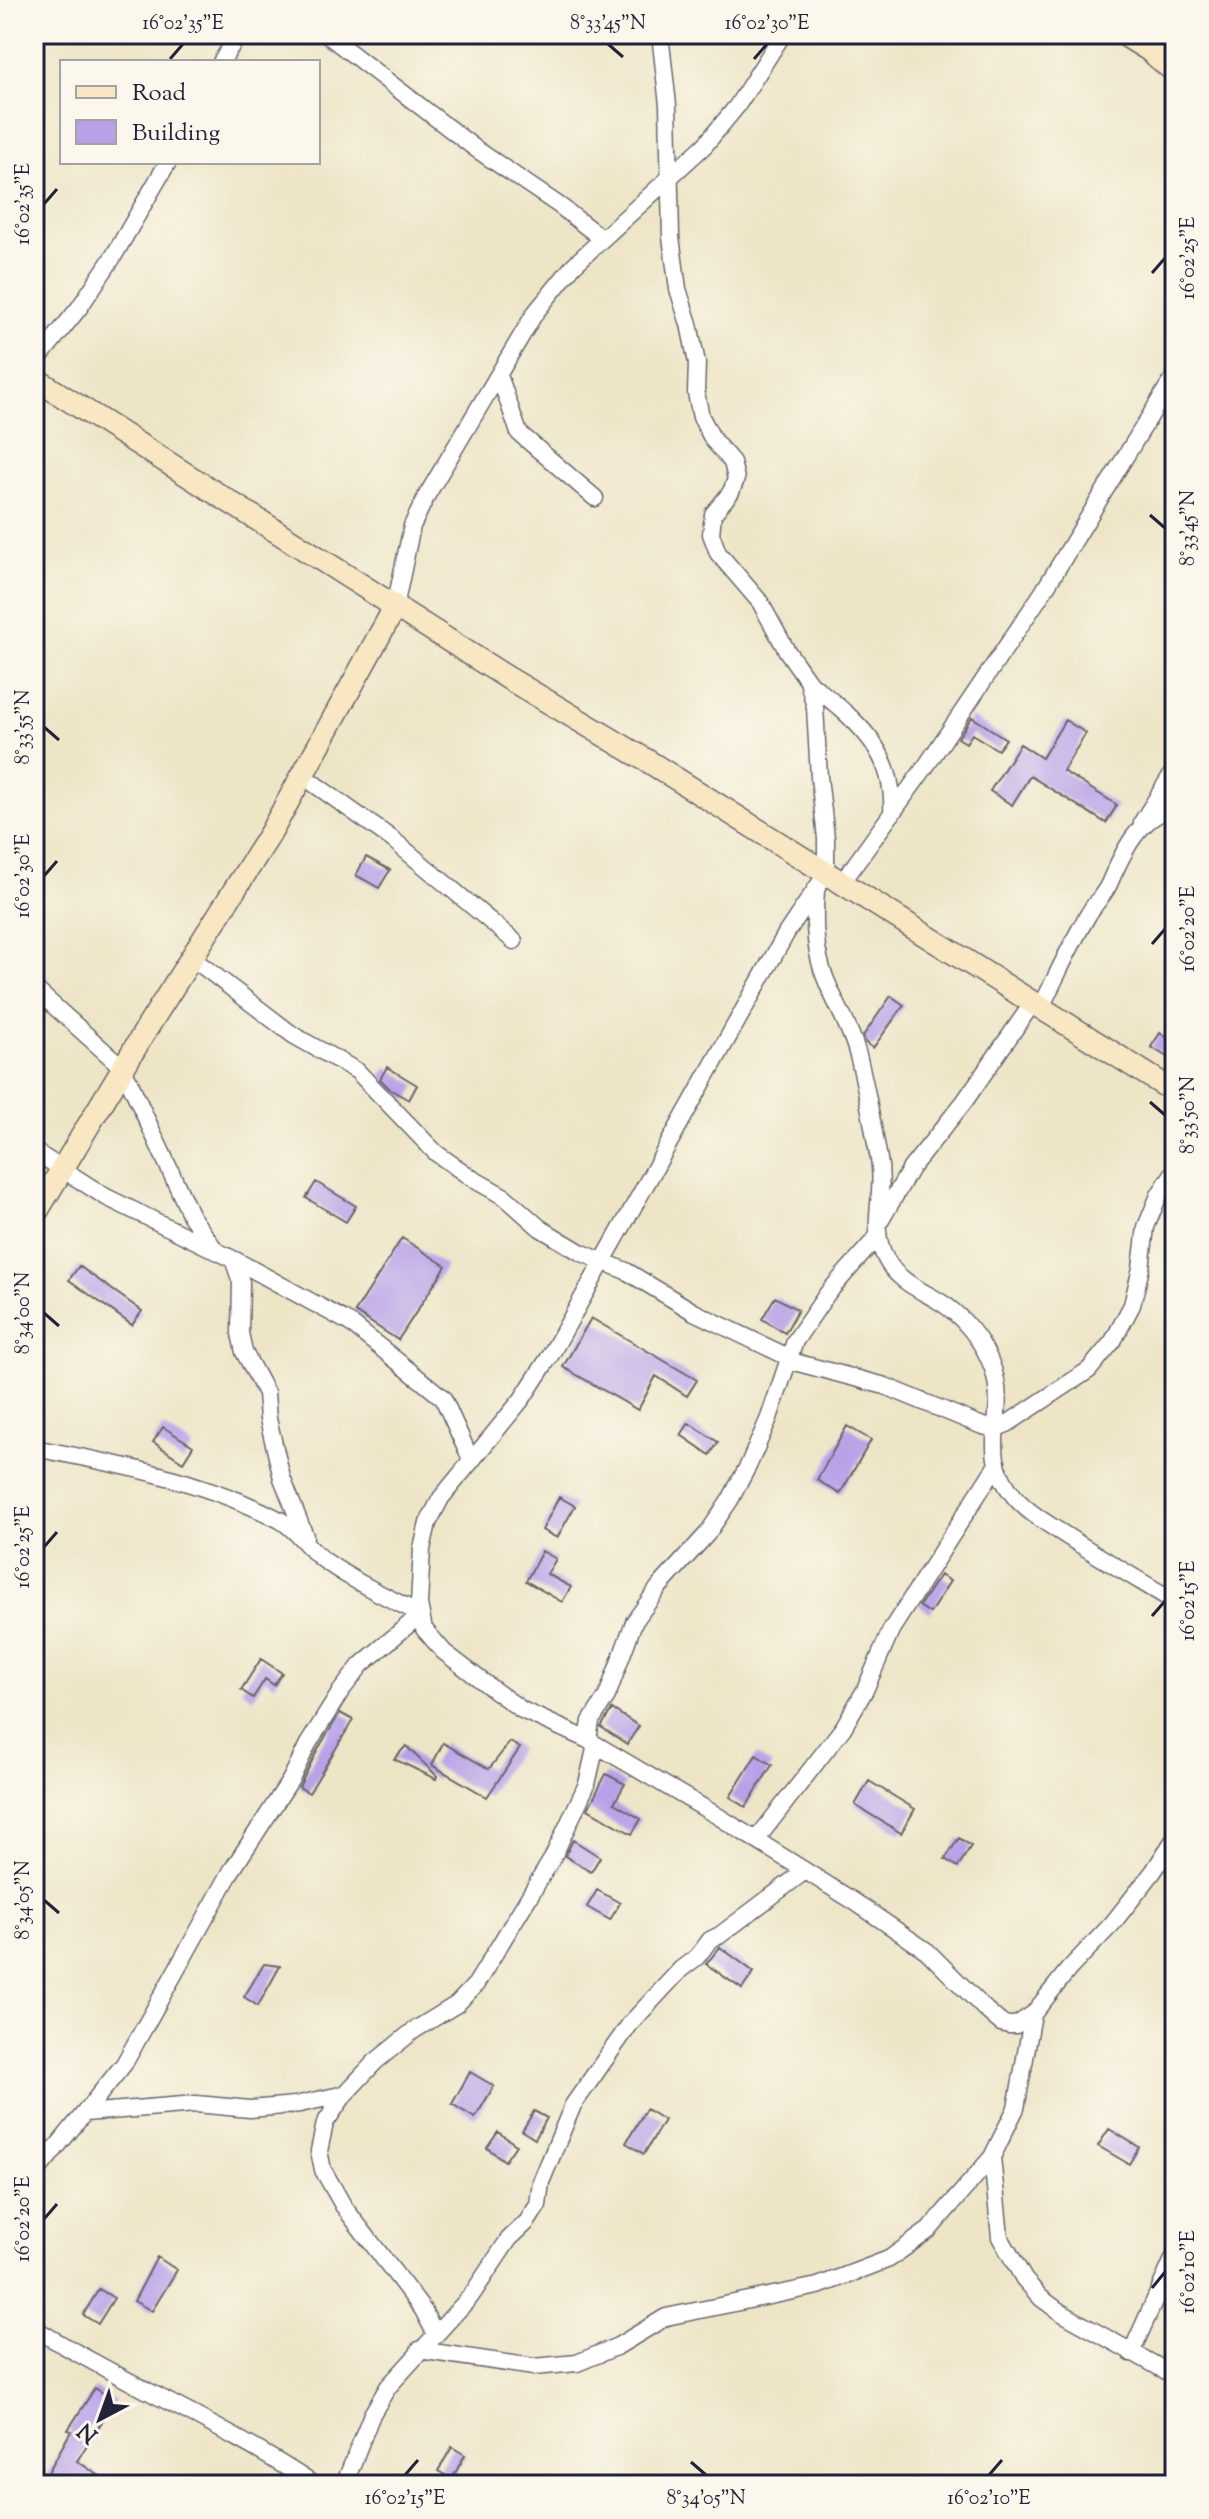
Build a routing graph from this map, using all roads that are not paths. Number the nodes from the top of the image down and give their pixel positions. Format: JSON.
{"nodes":[{"id":1,"x":239,"y":34,"type":"edge"},
{"id":2,"x":326,"y":34,"type":"edge"},
{"id":3,"x":660,"y":34,"type":"edge"},
{"id":4,"x":783,"y":34,"type":"edge"},
{"id":5,"x":1123,"y":34,"type":"edge"},
{"id":6,"x":222,"y":60,"type":"edge"},
{"id":7,"x":1175,"y":72,"type":"edge"},
{"id":8,"x":167,"y":164,"type":"edge"},
{"id":9,"x":671,"y":176,"type":"junction"},
{"id":10,"x":601,"y":238,"type":"junction"},
{"id":11,"x":34,"y":364,"type":"edge"},
{"id":12,"x":499,"y":375,"type":"junction"},
{"id":13,"x":1175,"y":375,"type":"edge"},
{"id":14,"x":34,"y":378,"type":"edge"},
{"id":15,"x":595,"y":498,"type":"dead end"},
{"id":16,"x":395,"y":607,"type":"junction"},
{"id":17,"x":808,"y":681,"type":"junction"},
{"id":18,"x":1175,"y":769,"type":"edge"},
{"id":19,"x":303,"y":776,"type":"junction"},
{"id":20,"x":1175,"y":808,"type":"edge"},
{"id":21,"x":892,"y":814,"type":"junction"},
{"id":22,"x":1136,"y":832,"type":"junction"},
{"id":23,"x":828,"y":882,"type":"junction"},
{"id":24,"x":514,"y":941,"type":"dead end"},
{"id":25,"x":192,"y":958,"type":"junction"},
{"id":26,"x":34,"y":988,"type":"edge"},
{"id":27,"x":1036,"y":1007,"type":"junction"},
{"id":28,"x":123,"y":1068,"type":"junction"},
{"id":29,"x":1175,"y":1092,"type":"edge"},
{"id":30,"x":34,"y":1151,"type":"edge"},
{"id":31,"x":64,"y":1170,"type":"junction"},
{"id":32,"x":1175,"y":1170,"type":"edge"},
{"id":33,"x":34,"y":1216,"type":"edge"},
{"id":34,"x":877,"y":1233,"type":"junction"},
{"id":35,"x":217,"y":1252,"type":"junction"},
{"id":36,"x":233,"y":1259,"type":"junction"},
{"id":37,"x":602,"y":1263,"type":"junction"},
{"id":38,"x":788,"y":1358,"type":"junction"},
{"id":39,"x":994,"y":1429,"type":"junction"},
{"id":40,"x":34,"y":1448,"type":"edge"},
{"id":41,"x":471,"y":1460,"type":"junction"},
{"id":42,"x":996,"y":1466,"type":"junction"},
{"id":43,"x":309,"y":1547,"type":"junction"},
{"id":44,"x":1175,"y":1602,"type":"edge"},
{"id":45,"x":421,"y":1614,"type":"junction"},
{"id":46,"x":592,"y":1742,"type":"junction"},
{"id":47,"x":1175,"y":1838,"type":"edge"},
{"id":48,"x":756,"y":1840,"type":"junction"},
{"id":49,"x":805,"y":1871,"type":"junction"},
{"id":50,"x":1033,"y":2014,"type":"junction"},
{"id":51,"x":345,"y":2094,"type":"junction"},
{"id":52,"x":85,"y":2113,"type":"junction"},
{"id":53,"x":992,"y":2157,"type":"junction"},
{"id":54,"x":34,"y":2175,"type":"edge"},
{"id":55,"x":1175,"y":2255,"type":"edge"},
{"id":56,"x":34,"y":2328,"type":"edge"},
{"id":57,"x":435,"y":2333,"type":"junction"},
{"id":58,"x":419,"y":2350,"type":"junction"},
{"id":59,"x":1131,"y":2353,"type":"junction"},
{"id":60,"x":1175,"y":2376,"type":"edge"},
{"id":61,"x":314,"y":2485,"type":"edge"},
{"id":62,"x":344,"y":2485,"type":"edge"}],
"edges":[{"from":1,"to":6,"type":"street"},
{"from":2,"to":10,"type":"street"},
{"from":3,"to":9,"type":"street"},
{"from":4,"to":9,"type":"street"},
{"from":5,"to":7,"type":"street"},
{"from":8,"to":11,"type":"street"},
{"from":9,"to":10,"type":"street"},
{"from":9,"to":17,"type":"street"},
{"from":10,"to":12,"type":"street"},
{"from":12,"to":15,"type":"street"},
{"from":12,"to":16,"type":"street"},
{"from":13,"to":21,"type":"street"},
{"from":14,"to":16,"type":"street"},
{"from":16,"to":19,"type":"street"},
{"from":16,"to":23,"type":"street"},
{"from":17,"to":21,"type":"street"},
{"from":17,"to":23,"type":"street"},
{"from":18,"to":22,"type":"street"},
{"from":19,"to":24,"type":"street"},
{"from":19,"to":25,"type":"street"},
{"from":20,"to":22,"type":"street"},
{"from":21,"to":23,"type":"street"},
{"from":22,"to":27,"type":"street"},
{"from":23,"to":27,"type":"street"},
{"from":23,"to":34,"type":"street"},
{"from":23,"to":37,"type":"street"},
{"from":25,"to":28,"type":"street"},
{"from":25,"to":37,"type":"street"},
{"from":26,"to":28,"type":"street"},
{"from":27,"to":29,"type":"street"},
{"from":27,"to":34,"type":"street"},
{"from":28,"to":31,"type":"street"},
{"from":28,"to":35,"type":"street"},
{"from":30,"to":31,"type":"street"},
{"from":31,"to":33,"type":"street"},
{"from":31,"to":35,"type":"street"},
{"from":32,"to":39,"type":"street"},
{"from":34,"to":38,"type":"street"},
{"from":34,"to":39,"type":"street"},
{"from":35,"to":36,"type":"street"},
{"from":36,"to":41,"type":"street"},
{"from":36,"to":43,"type":"street"},
{"from":37,"to":38,"type":"street"},
{"from":37,"to":41,"type":"street"},
{"from":38,"to":39,"type":"street"},
{"from":38,"to":46,"type":"street"},
{"from":39,"to":42,"type":"street"},
{"from":40,"to":43,"type":"street"},
{"from":41,"to":45,"type":"street"},
{"from":42,"to":44,"type":"street"},
{"from":42,"to":48,"type":"street"},
{"from":43,"to":45,"type":"street"},
{"from":45,"to":46,"type":"street"},
{"from":45,"to":52,"type":"street"},
{"from":46,"to":48,"type":"street"},
{"from":46,"to":51,"type":"street"},
{"from":47,"to":50,"type":"street"},
{"from":48,"to":49,"type":"street"},
{"from":49,"to":50,"type":"street"},
{"from":49,"to":57,"type":"street"},
{"from":50,"to":53,"type":"street"},
{"from":51,"to":52,"type":"street"},
{"from":51,"to":57,"type":"street"},
{"from":52,"to":54,"type":"street"},
{"from":53,"to":58,"type":"street"},
{"from":53,"to":59,"type":"street"},
{"from":55,"to":59,"type":"street"},
{"from":56,"to":61,"type":"street"},
{"from":57,"to":58,"type":"street"},
{"from":58,"to":62,"type":"street"},
{"from":59,"to":60,"type":"street"}]}
